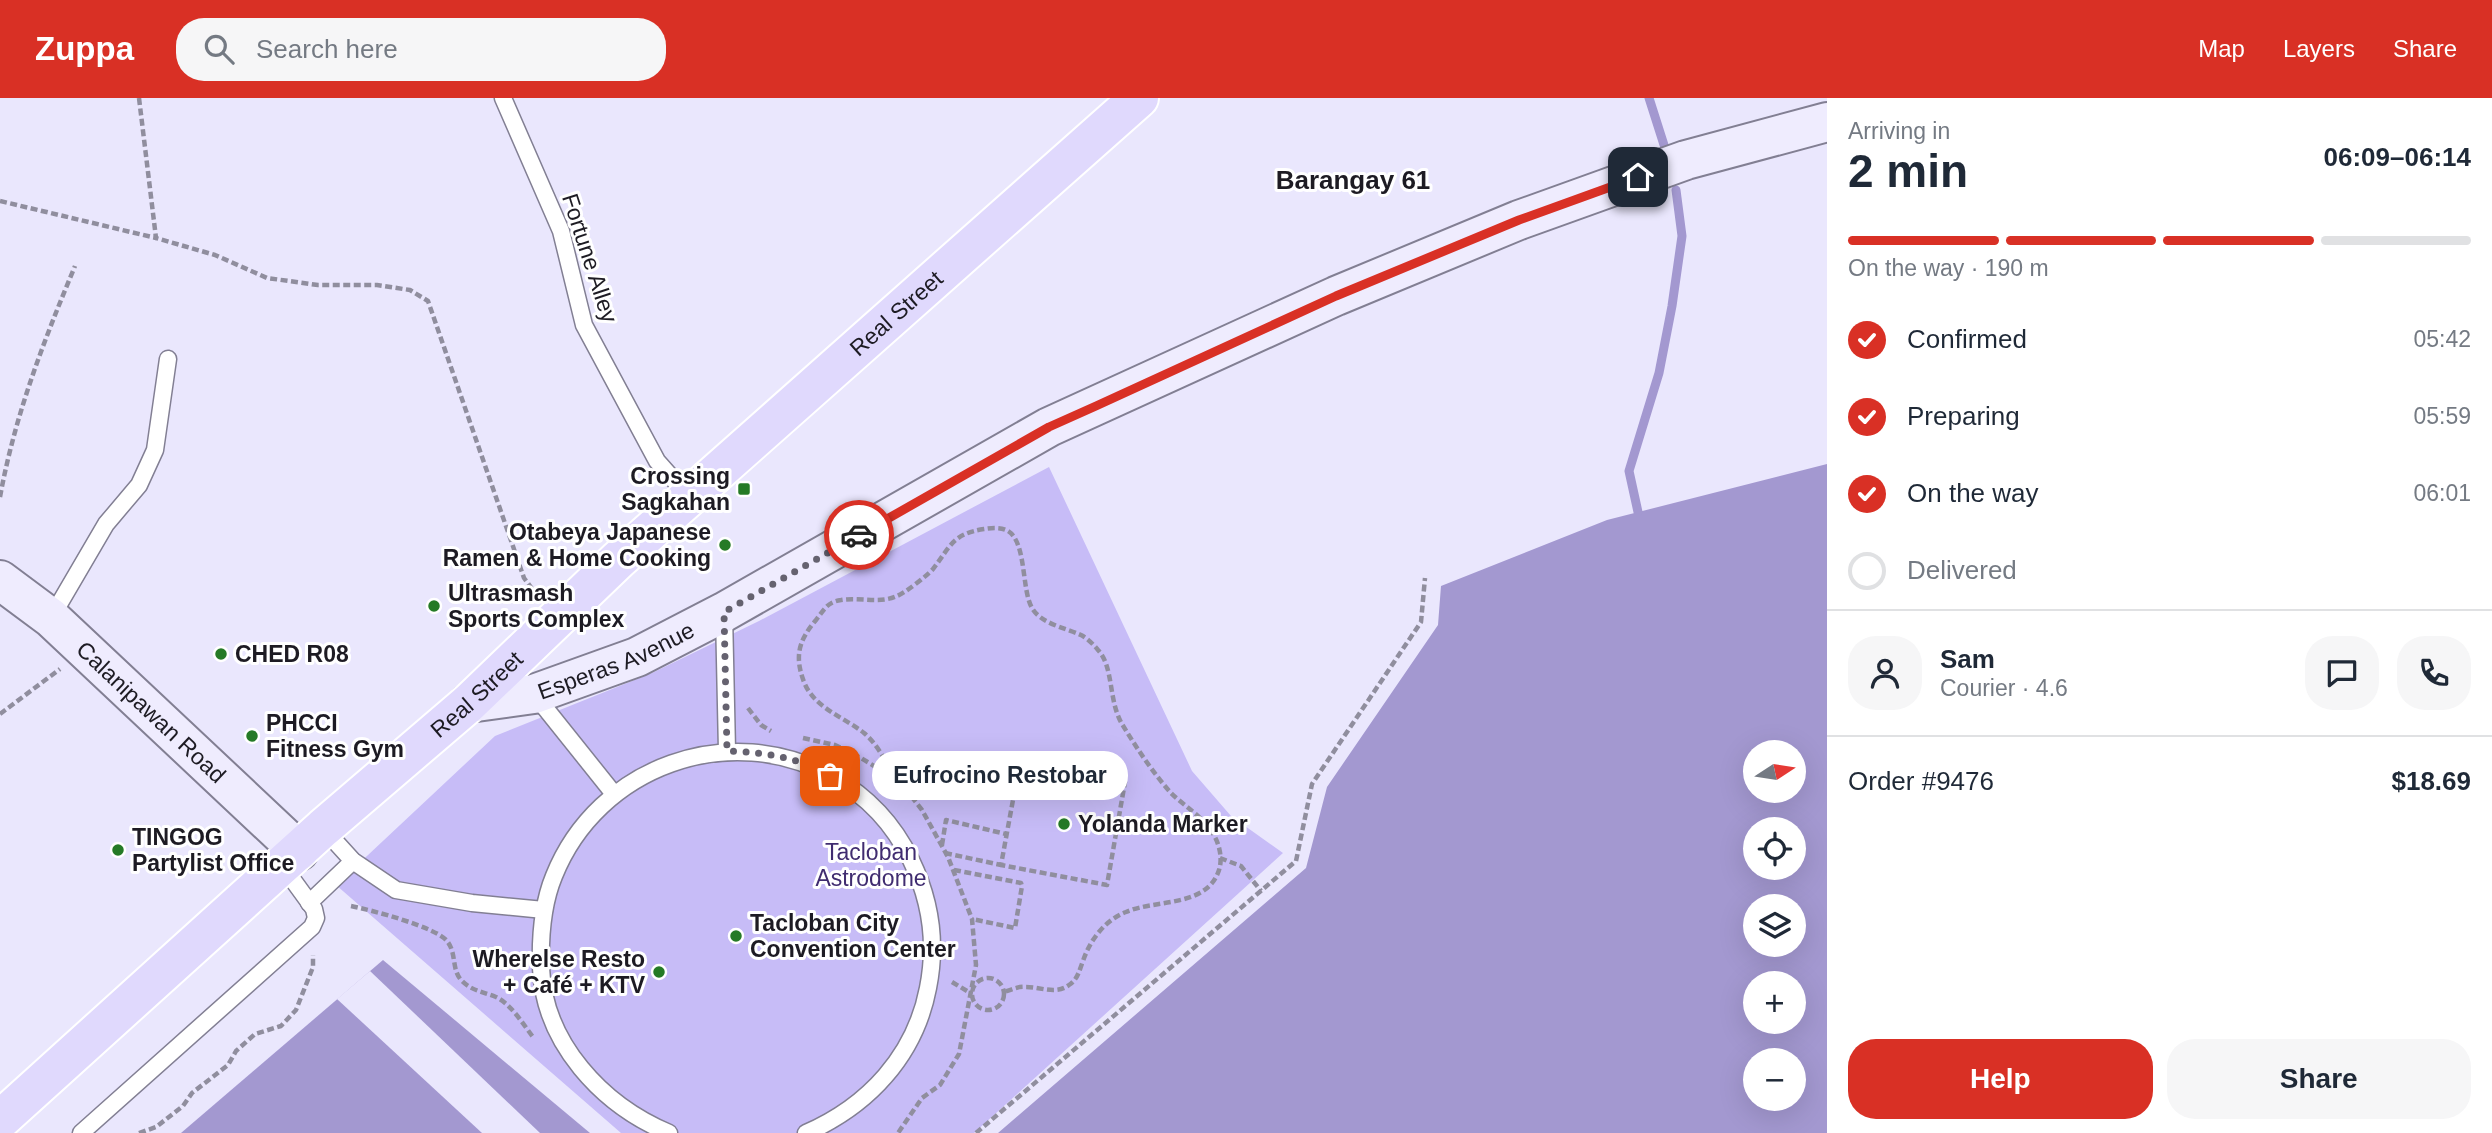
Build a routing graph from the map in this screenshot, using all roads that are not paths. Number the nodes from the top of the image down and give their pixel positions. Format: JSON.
{"nodes":[{"id":1,"x":503,"y":98,"type":"edge"},
{"id":2,"x":1139,"y":98,"type":"edge"},
{"id":3,"x":1827,"y":122,"type":"edge"},
{"id":4,"x":168,"y":359,"type":"dead end"},
{"id":5,"x":689,"y":497,"type":"junction"},
{"id":6,"x":0,"y":580,"type":"edge"},
{"id":7,"x":724,"y":612,"type":"junction"},
{"id":8,"x":51,"y":618,"type":"junction"},
{"id":9,"x":534,"y":694,"type":"junction"},
{"id":10,"x":469,"y":703,"type":"junction"},
{"id":11,"x":727,"y":751,"type":"junction"},
{"id":12,"x":614,"y":794,"type":"junction"},
{"id":13,"x":301,"y":848,"type":"junction"},
{"id":14,"x":353,"y":861,"type":"junction"},
{"id":15,"x":309,"y":903,"type":"junction"},
{"id":16,"x":544,"y":909,"type":"junction"},
{"id":17,"x":0,"y":1120,"type":"edge"},
{"id":18,"x":81,"y":1133,"type":"edge"},
{"id":19,"x":669,"y":1133,"type":"edge"},
{"id":20,"x":806,"y":1133,"type":"edge"}],
"edges":[{"from":1,"to":5,"type":"lane","name":"Fortune Alley"},
{"from":2,"to":5,"type":"main road","name":"Real Street"},
{"from":3,"to":7,"type":"street","name":"Esperas Avenue"},
{"from":4,"to":8,"type":"lane"},
{"from":5,"to":10,"type":"main road","name":"Real Street"},
{"from":6,"to":8,"type":"street","name":"Calanipawan Road"},
{"from":7,"to":9,"type":"street","name":"Esperas Avenue"},
{"from":7,"to":11,"type":"lane"},
{"from":8,"to":13,"type":"street","name":"Calanipawan Road"},
{"from":9,"to":10,"type":"street","name":"Esperas Avenue"},
{"from":9,"to":12,"type":"lane"},
{"from":10,"to":13,"type":"main road","name":"Real Street"},
{"from":11,"to":12,"type":"lane"},
{"from":11,"to":20,"type":"lane"},
{"from":12,"to":16,"type":"lane"},
{"from":13,"to":14,"type":"lane"},
{"from":13,"to":15,"type":"lane"},
{"from":13,"to":17,"type":"main road","name":"Real Street"},
{"from":14,"to":15,"type":"lane"},
{"from":14,"to":16,"type":"lane"},
{"from":15,"to":18,"type":"lane"},
{"from":16,"to":19,"type":"lane"}]}
